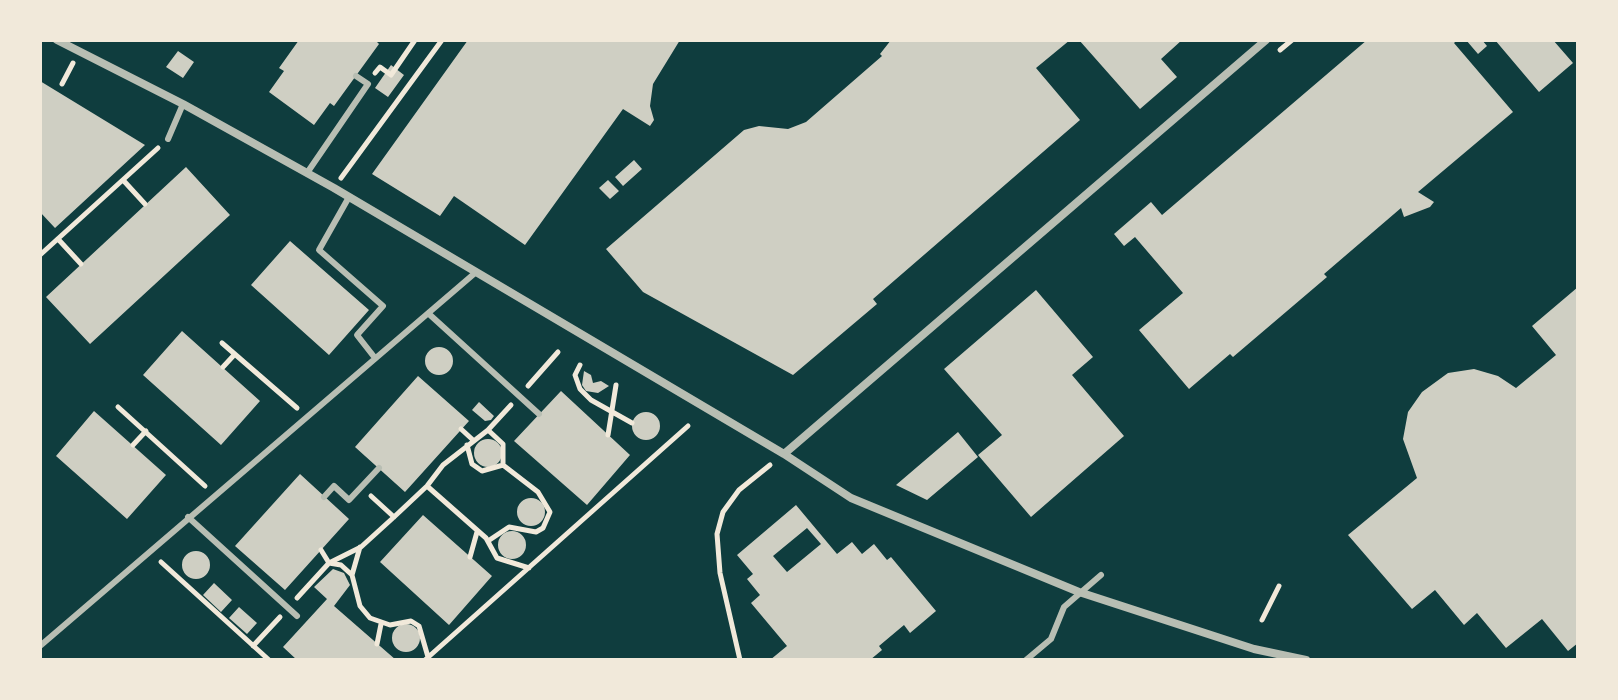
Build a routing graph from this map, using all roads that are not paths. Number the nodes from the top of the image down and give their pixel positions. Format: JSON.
{"nodes":[{"id":1,"x":57,"y":40,"type":"edge"},
{"id":2,"x":1266,"y":40,"type":"edge"},
{"id":3,"x":356,"y":76,"type":"dead end"},
{"id":4,"x":183,"y":104,"type":"junction"},
{"id":5,"x":168,"y":139,"type":"road end"},
{"id":6,"x":307,"y":173,"type":"junction"},
{"id":7,"x":349,"y":197,"type":"junction"},
{"id":8,"x":475,"y":273,"type":"junction"},
{"id":9,"x":429,"y":314,"type":"junction"},
{"id":10,"x":375,"y":358,"type":"junction"},
{"id":11,"x":539,"y":414,"type":"dead end"},
{"id":12,"x":784,"y":454,"type":"junction"},
{"id":13,"x":379,"y":468,"type":"dead end"},
{"id":14,"x":324,"y":497,"type":"dead end"},
{"id":15,"x":188,"y":517,"type":"junction"},
{"id":16,"x":261,"y":569,"type":"dead end"},
{"id":17,"x":1101,"y":575,"type":"dead end"},
{"id":18,"x":254,"y":576,"type":"junction"},
{"id":19,"x":1079,"y":592,"type":"junction"},
{"id":20,"x":297,"y":616,"type":"dead end"},
{"id":21,"x":40,"y":646,"type":"edge"},
{"id":22,"x":1026,"y":660,"type":"edge"},
{"id":23,"x":1306,"y":660,"type":"edge"}],
"edges":[{"from":1,"to":4,"type":"street"},
{"from":2,"to":12,"type":"street"},
{"from":3,"to":6,"type":"lane"},
{"from":4,"to":5,"type":"lane"},
{"from":4,"to":6,"type":"street"},
{"from":6,"to":7,"type":"street"},
{"from":7,"to":8,"type":"street"},
{"from":7,"to":10,"type":"lane"},
{"from":8,"to":9,"type":"lane"},
{"from":8,"to":12,"type":"street"},
{"from":9,"to":10,"type":"lane"},
{"from":9,"to":11,"type":"lane"},
{"from":10,"to":15,"type":"lane"},
{"from":12,"to":19,"type":"street"},
{"from":13,"to":14,"type":"lane"},
{"from":15,"to":18,"type":"lane"},
{"from":15,"to":21,"type":"lane"},
{"from":16,"to":18,"type":"lane"},
{"from":17,"to":19,"type":"lane"},
{"from":18,"to":20,"type":"lane"},
{"from":19,"to":22,"type":"lane"},
{"from":19,"to":23,"type":"street"}]}
